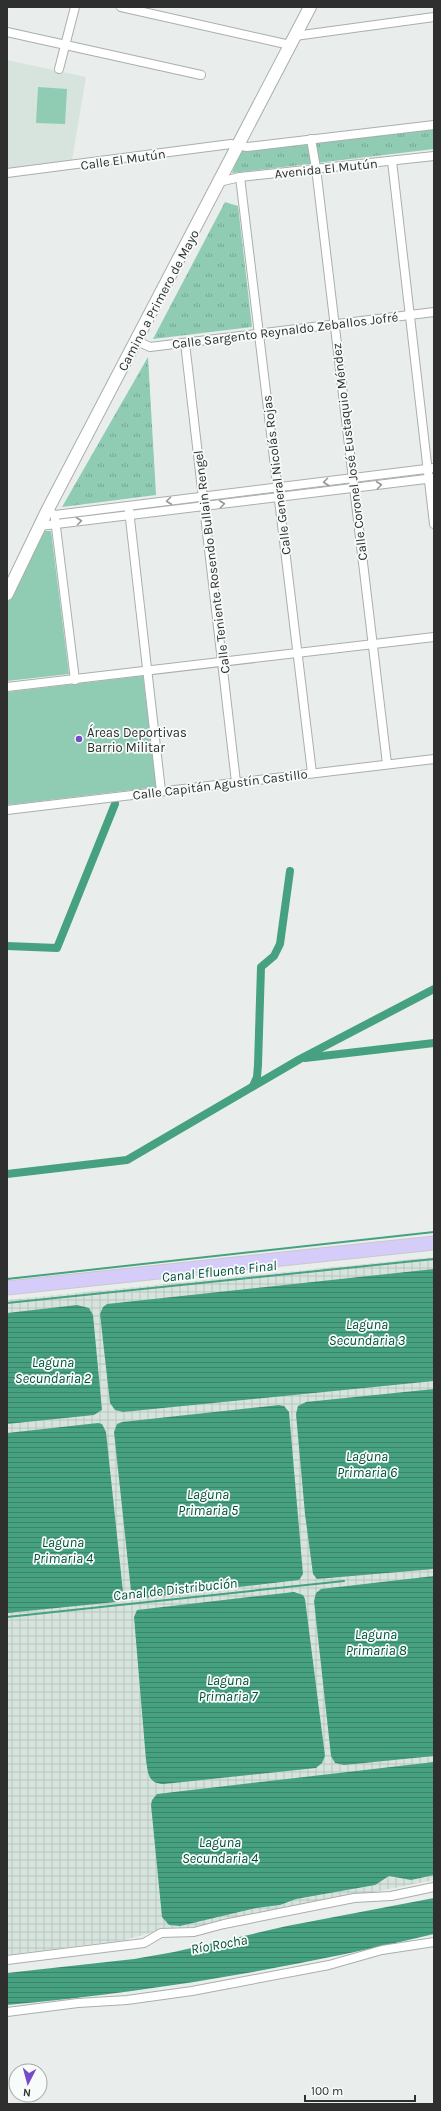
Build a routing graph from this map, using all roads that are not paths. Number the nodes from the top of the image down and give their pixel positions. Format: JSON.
{"nodes":[{"id":1,"x":75,"y":7,"type":"edge"},
{"id":2,"x":121,"y":7,"type":"edge"},
{"id":3,"x":310,"y":7,"type":"edge"},
{"id":4,"x":434,"y":17,"type":"edge"},
{"id":5,"x":7,"y":32,"type":"edge"},
{"id":6,"x":292,"y":40,"type":"junction"},
{"id":7,"x":65,"y":45,"type":"junction"},
{"id":8,"x":59,"y":68,"type":"dead end"},
{"id":9,"x":201,"y":75,"type":"dead end"},
{"id":10,"x":434,"y":125,"type":"edge"},
{"id":11,"x":311,"y":139,"type":"junction"},
{"id":12,"x":238,"y":146,"type":"junction"},
{"id":13,"x":434,"y":156,"type":"edge"},
{"id":14,"x":392,"y":160,"type":"junction"},
{"id":15,"x":316,"y":168,"type":"junction"},
{"id":16,"x":7,"y":173,"type":"edge"},
{"id":17,"x":240,"y":177,"type":"junction"},
{"id":18,"x":219,"y":182,"type":"junction"},
{"id":19,"x":434,"y":312,"type":"edge"},
{"id":20,"x":409,"y":315,"type":"junction"},
{"id":21,"x":334,"y":324,"type":"junction"},
{"id":22,"x":260,"y":334,"type":"junction"},
{"id":23,"x":137,"y":341,"type":"junction"},
{"id":24,"x":185,"y":343,"type":"junction"},
{"id":25,"x":430,"y":469,"type":"edge"},
{"id":26,"x":353,"y":478,"type":"junction"},
{"id":27,"x":431,"y":479,"type":"edge"},
{"id":28,"x":278,"y":487,"type":"junction"},
{"id":29,"x":354,"y":488,"type":"junction"},
{"id":30,"x":203,"y":496,"type":"junction"},
{"id":31,"x":279,"y":497,"type":"junction"},
{"id":32,"x":128,"y":506,"type":"junction"},
{"id":33,"x":204,"y":506,"type":"junction"},
{"id":34,"x":51,"y":513,"type":"junction"},
{"id":35,"x":130,"y":515,"type":"junction"},
{"id":36,"x":56,"y":524,"type":"junction"},
{"id":37,"x":434,"y":524,"type":"edge"},
{"id":38,"x":40,"y":526,"type":"junction"},
{"id":39,"x":7,"y":594,"type":"edge"},
{"id":40,"x":434,"y":637,"type":"edge"},
{"id":41,"x":372,"y":644,"type":"junction"},
{"id":42,"x":298,"y":653,"type":"junction"},
{"id":43,"x":222,"y":662,"type":"junction"},
{"id":44,"x":148,"y":671,"type":"junction"},
{"id":45,"x":75,"y":680,"type":"junction"},
{"id":46,"x":7,"y":688,"type":"edge"},
{"id":47,"x":434,"y":758,"type":"edge"},
{"id":48,"x":387,"y":764,"type":"junction"},
{"id":49,"x":312,"y":773,"type":"junction"},
{"id":50,"x":236,"y":782,"type":"junction"},
{"id":51,"x":161,"y":791,"type":"junction"},
{"id":52,"x":7,"y":810,"type":"edge"},
{"id":53,"x":434,"y":1243,"type":"edge"},
{"id":54,"x":7,"y":1288,"type":"edge"},
{"id":55,"x":434,"y":1888,"type":"edge"},
{"id":56,"x":434,"y":1942,"type":"edge"},
{"id":57,"x":7,"y":1960,"type":"edge"},
{"id":58,"x":7,"y":2012,"type":"edge"}],
"edges":[{"from":1,"to":7,"type":"street"},
{"from":2,"to":6,"type":"street"},
{"from":3,"to":6,"type":"main road","name":"Camino a Primero de Mayo"},
{"from":4,"to":6,"type":"street"},
{"from":5,"to":7,"type":"street"},
{"from":6,"to":12,"type":"main road","name":"Camino a Primero de Mayo"},
{"from":7,"to":8,"type":"street"},
{"from":7,"to":9,"type":"street"},
{"from":10,"to":11,"type":"street"},
{"from":11,"to":12,"type":"street"},
{"from":11,"to":15,"type":"street","name":"Calle Coronel José Eustaquio Méndez"},
{"from":12,"to":16,"type":"street","name":"Calle El Mutún"},
{"from":12,"to":18,"type":"main road","name":"Camino a Primero de Mayo"},
{"from":13,"to":14,"type":"street","name":"Avenida El Mutún"},
{"from":14,"to":15,"type":"street","name":"Avenida El Mutún"},
{"from":14,"to":20,"type":"street"},
{"from":15,"to":17,"type":"street","name":"Avenida El Mutún"},
{"from":15,"to":21,"type":"street","name":"Calle Coronel José Eustaquio Méndez"},
{"from":17,"to":18,"type":"street","name":"Avenida El Mutún"},
{"from":17,"to":22,"type":"street","name":"Calle General Nicolás Rojas"},
{"from":18,"to":23,"type":"main road","name":"Camino a Primero de Mayo"},
{"from":19,"to":20,"type":"street","name":"Calle Sargento Reynaldo Zeballos Jofré"},
{"from":20,"to":21,"type":"street","name":"Calle Sargento Reynaldo Zeballos Jofré"},
{"from":20,"to":25,"type":"street"},
{"from":21,"to":22,"type":"street","name":"Calle Sargento Reynaldo Zeballos Jofré"},
{"from":21,"to":26,"type":"street","name":"Calle Coronel José Eustaquio Méndez"},
{"from":22,"to":24,"type":"street","name":"Calle Sargento Reynaldo Zeballos Jofré"},
{"from":22,"to":28,"type":"street","name":"Calle General Nicolás Rojas"},
{"from":23,"to":24,"type":"street","name":"Calle Sargento Reynaldo Zeballos Jofré"},
{"from":23,"to":34,"type":"main road","name":"Camino a Primero de Mayo"},
{"from":24,"to":30,"type":"street","name":"Calle Teniente Rosendo Bullain Rengel"},
{"from":25,"to":26,"type":"street"},
{"from":25,"to":27,"type":"street"},
{"from":26,"to":28,"type":"street","one_way":true},
{"from":26,"to":29,"type":"street","name":"Calle Coronel José Eustaquio Méndez"},
{"from":29,"to":27,"type":"street","one_way":true},
{"from":27,"to":37,"type":"street"},
{"from":28,"to":30,"type":"street"},
{"from":28,"to":31,"type":"street","name":"Calle General Nicolás Rojas"},
{"from":29,"to":31,"type":"street"},
{"from":29,"to":41,"type":"street","name":"Calle Coronel José Eustaquio Méndez"},
{"from":30,"to":32,"type":"street","one_way":true},
{"from":30,"to":33,"type":"street","name":"Calle Teniente Rosendo Bullain Rengel"},
{"from":33,"to":31,"type":"street","one_way":true},
{"from":31,"to":42,"type":"street","name":"Calle General Nicolás Rojas"},
{"from":32,"to":34,"type":"street"},
{"from":32,"to":35,"type":"street"},
{"from":33,"to":35,"type":"street"},
{"from":33,"to":43,"type":"street","name":"Calle Teniente Rosendo Bullain Rengel"},
{"from":34,"to":36,"type":"street"},
{"from":34,"to":38,"type":"main road","name":"Camino a Primero de Mayo"},
{"from":36,"to":35,"type":"street","one_way":true},
{"from":35,"to":44,"type":"street"},
{"from":36,"to":38,"type":"street"},
{"from":36,"to":45,"type":"street"},
{"from":38,"to":39,"type":"main road","name":"Camino a Primero de Mayo"},
{"from":40,"to":41,"type":"street"},
{"from":41,"to":42,"type":"street"},
{"from":41,"to":48,"type":"street","name":"Calle Coronel José Eustaquio Méndez"},
{"from":42,"to":43,"type":"street"},
{"from":42,"to":49,"type":"street","name":"Calle General Nicolás Rojas"},
{"from":43,"to":44,"type":"street"},
{"from":43,"to":50,"type":"street","name":"Calle Teniente Rosendo Bullain Rengel"},
{"from":44,"to":45,"type":"street"},
{"from":44,"to":51,"type":"street"},
{"from":45,"to":46,"type":"street"},
{"from":47,"to":48,"type":"street","name":"Calle Capitán Agustín Castillo"},
{"from":48,"to":49,"type":"street","name":"Calle Capitán Agustín Castillo"},
{"from":49,"to":50,"type":"street","name":"Calle Capitán Agustín Castillo"},
{"from":50,"to":51,"type":"street","name":"Calle Capitán Agustín Castillo"},
{"from":51,"to":52,"type":"street","name":"Calle Capitán Agustín Castillo"},
{"from":53,"to":54,"type":"main road"},
{"from":55,"to":57,"type":"street"},
{"from":56,"to":58,"type":"street"}]}
